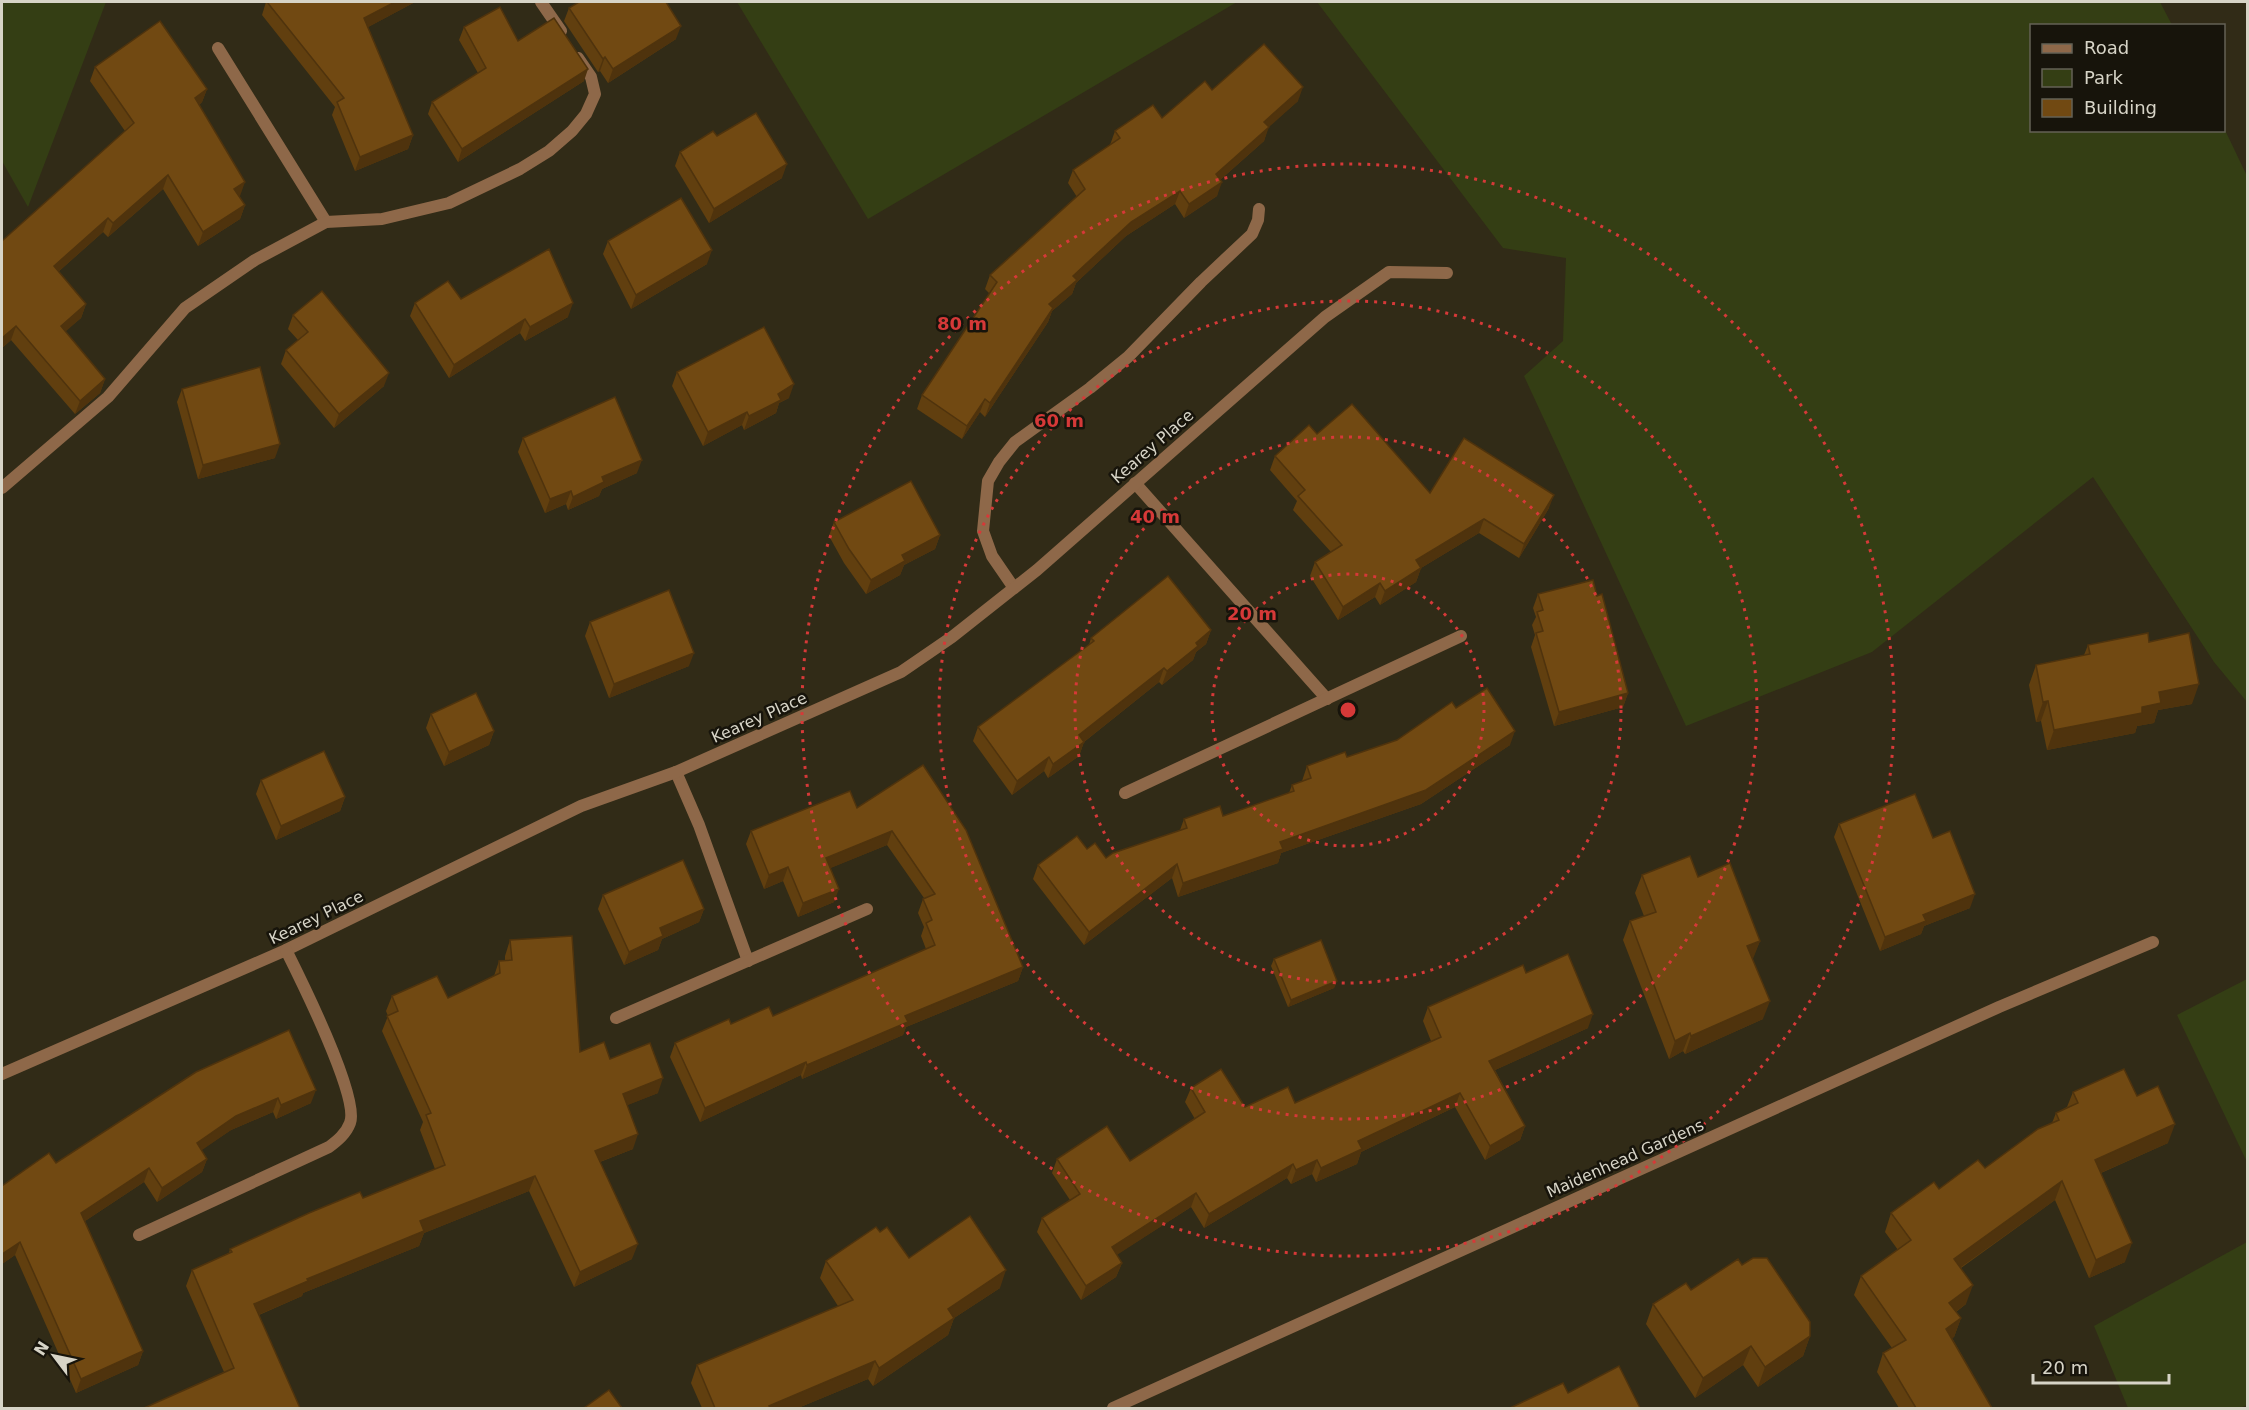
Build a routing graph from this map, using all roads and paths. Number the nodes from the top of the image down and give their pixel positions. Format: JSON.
{"nodes":[{"id":1,"x":541,"y":2,"type":"edge"},
{"id":2,"x":218,"y":48,"type":"dead end"},
{"id":3,"x":1259,"y":209,"type":"dead end"},
{"id":4,"x":326,"y":222,"type":"junction"},
{"id":5,"x":1447,"y":273,"type":"dead end"},
{"id":6,"x":1135,"y":483,"type":"junction"},
{"id":7,"x":2,"y":488,"type":"edge"},
{"id":8,"x":1014,"y":588,"type":"junction"},
{"id":9,"x":1461,"y":636,"type":"dead end"},
{"id":10,"x":1327,"y":699,"type":"junction"},
{"id":11,"x":676,"y":772,"type":"junction"},
{"id":12,"x":1125,"y":793,"type":"dead end"},
{"id":13,"x":867,"y":909,"type":"dead end"},
{"id":14,"x":2153,"y":942,"type":"dead end"},
{"id":15,"x":286,"y":950,"type":"junction"},
{"id":16,"x":748,"y":962,"type":"junction"},
{"id":17,"x":616,"y":1018,"type":"dead end"},
{"id":18,"x":2,"y":1074,"type":"edge"},
{"id":19,"x":139,"y":1235,"type":"dead end"},
{"id":20,"x":1113,"y":1408,"type":"edge"}],
"edges":[{"from":1,"to":4,"type":"street"},
{"from":2,"to":4,"type":"street"},
{"from":3,"to":8,"type":"street"},
{"from":4,"to":7,"type":"street"},
{"from":5,"to":6,"type":"street","name":"Kearey Place"},
{"from":6,"to":8,"type":"street","name":"Kearey Place"},
{"from":6,"to":10,"type":"street"},
{"from":8,"to":11,"type":"street","name":"Kearey Place"},
{"from":9,"to":10,"type":"street"},
{"from":10,"to":12,"type":"street"},
{"from":11,"to":15,"type":"street","name":"Kearey Place"},
{"from":11,"to":16,"type":"street"},
{"from":13,"to":16,"type":"street"},
{"from":14,"to":20,"type":"street","name":"Maidenhead Gardens"},
{"from":15,"to":18,"type":"street","name":"Kearey Place"},
{"from":15,"to":19,"type":"street"},
{"from":16,"to":17,"type":"street"}]}
